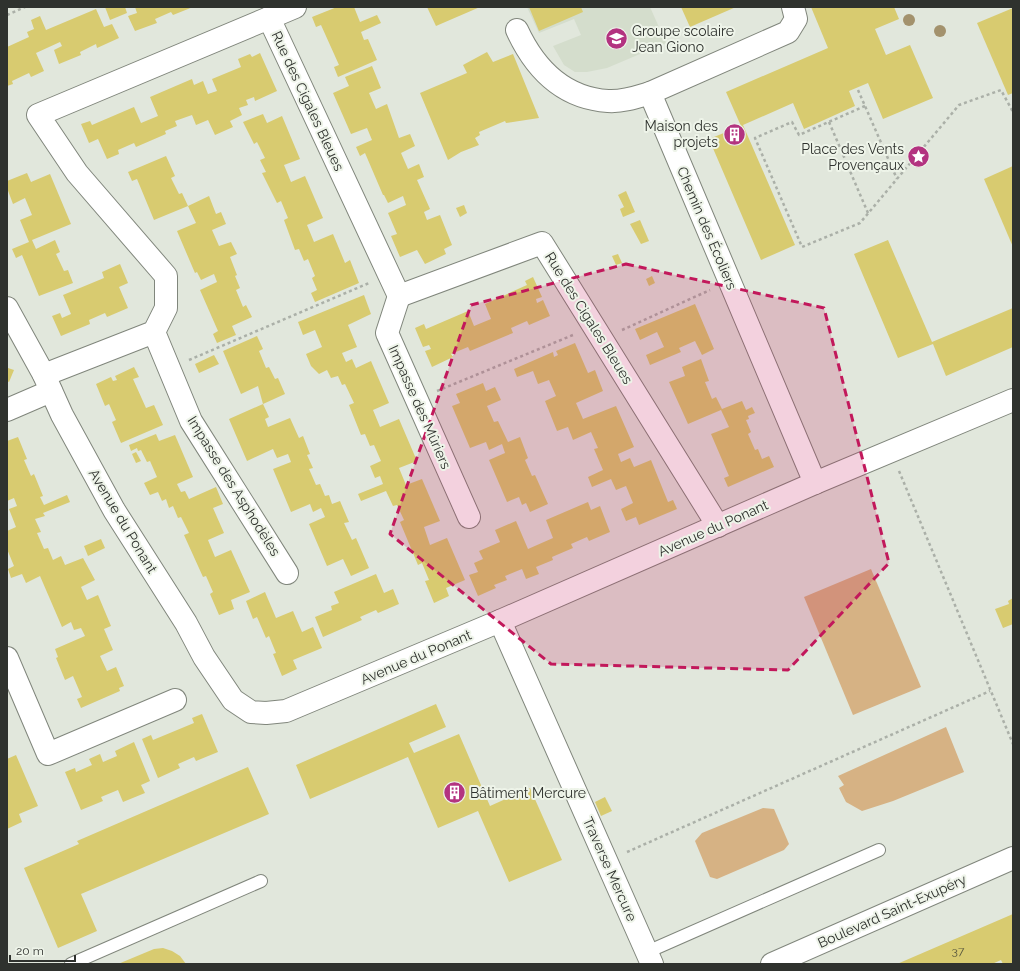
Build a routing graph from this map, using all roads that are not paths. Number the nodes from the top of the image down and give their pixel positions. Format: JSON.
{"nodes":[{"id":1,"x":295,"y":7,"type":"edge"},
{"id":2,"x":793,"y":7,"type":"edge"},
{"id":3,"x":268,"y":18,"type":"junction"},
{"id":4,"x":517,"y":30,"type":"dead end"},
{"id":5,"x":650,"y":93,"type":"junction"},
{"id":6,"x":399,"y":296,"type":"junction"},
{"id":7,"x":7,"y":308,"type":"edge"},
{"id":8,"x":154,"y":332,"type":"junction"},
{"id":9,"x":48,"y":383,"type":"junction"},
{"id":10,"x":1013,"y":400,"type":"edge"},
{"id":11,"x":7,"y":410,"type":"edge"},
{"id":12,"x":815,"y":483,"type":"junction"},
{"id":13,"x":469,"y":517,"type":"dead end"},
{"id":14,"x":718,"y":526,"type":"junction"},
{"id":15,"x":287,"y":573,"type":"dead end"},
{"id":16,"x":500,"y":621,"type":"junction"},
{"id":17,"x":7,"y":658,"type":"edge"},
{"id":18,"x":175,"y":700,"type":"dead end"},
{"id":19,"x":879,"y":850,"type":"dead end"},
{"id":20,"x":1013,"y":858,"type":"edge"},
{"id":21,"x":261,"y":881,"type":"dead end"},
{"id":22,"x":649,"y":958,"type":"edge"},
{"id":23,"x":71,"y":964,"type":"edge"},
{"id":24,"x":772,"y":964,"type":"edge"}],
"edges":[{"from":1,"to":3,"type":"street"},
{"from":2,"to":5,"type":"street"},
{"from":3,"to":6,"type":"street","name":"Rue des Cigales Bleues"},
{"from":3,"to":8,"type":"street","name":"Rue des Cigales Bleues"},
{"from":4,"to":5,"type":"street"},
{"from":5,"to":12,"type":"street","name":"Chemin des Écoliers"},
{"from":6,"to":13,"type":"street","name":"Impasse des Mûriers"},
{"from":6,"to":14,"type":"street","name":"Rue des Cigales Bleues"},
{"from":7,"to":9,"type":"street","name":"Avenue du Ponant"},
{"from":8,"to":9,"type":"street"},
{"from":8,"to":15,"type":"street","name":"Impasse des Asphodèles"},
{"from":9,"to":11,"type":"street"},
{"from":9,"to":16,"type":"street","name":"Avenue du Ponant"},
{"from":10,"to":12,"type":"street","name":"Avenue du Ponant"},
{"from":12,"to":14,"type":"street","name":"Avenue du Ponant"},
{"from":14,"to":16,"type":"street","name":"Avenue du Ponant"},
{"from":16,"to":22,"type":"street","name":"Traverse Mercure"},
{"from":17,"to":18,"type":"street"},
{"from":19,"to":22,"type":"lane"},
{"from":20,"to":24,"type":"street","name":"Boulevard Saint-Exupéry"},
{"from":21,"to":23,"type":"lane"}]}
